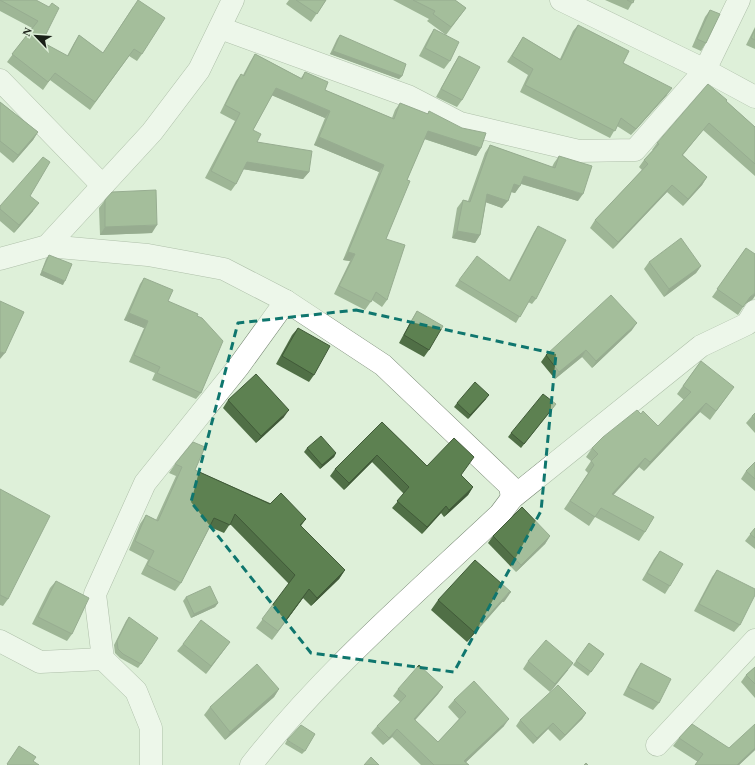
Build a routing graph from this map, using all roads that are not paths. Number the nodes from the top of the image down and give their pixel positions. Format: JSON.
{"nodes":[{"id":1,"x":233,"y":0,"type":"edge"},
{"id":2,"x":561,"y":0,"type":"edge"},
{"id":3,"x":739,"y":0,"type":"edge"},
{"id":4,"x":220,"y":28,"type":"junction"},
{"id":5,"x":705,"y":70,"type":"junction"},
{"id":6,"x":0,"y":80,"type":"edge"},
{"id":7,"x":755,"y":97,"type":"edge"},
{"id":8,"x":103,"y":186,"type":"junction"},
{"id":9,"x":47,"y":246,"type":"junction"},
{"id":10,"x":0,"y":259,"type":"edge"},
{"id":11,"x":286,"y":301,"type":"junction"},
{"id":12,"x":755,"y":311,"type":"edge"},
{"id":13,"x":512,"y":498,"type":"junction"},
{"id":14,"x":755,"y":640,"type":"edge"},
{"id":15,"x":0,"y":641,"type":"edge"},
{"id":16,"x":103,"y":659,"type":"junction"},
{"id":17,"x":657,"y":745,"type":"dead end"},
{"id":18,"x":151,"y":765,"type":"edge"},
{"id":19,"x":251,"y":765,"type":"edge"}],
"edges":[{"from":1,"to":4,"type":"street"},
{"from":2,"to":5,"type":"street"},
{"from":3,"to":5,"type":"street"},
{"from":4,"to":5,"type":"street"},
{"from":4,"to":8,"type":"street"},
{"from":5,"to":7,"type":"street"},
{"from":6,"to":8,"type":"street"},
{"from":8,"to":9,"type":"street"},
{"from":9,"to":10,"type":"street"},
{"from":9,"to":11,"type":"street"},
{"from":11,"to":13,"type":"street"},
{"from":11,"to":16,"type":"street"},
{"from":12,"to":13,"type":"street"},
{"from":13,"to":19,"type":"street"},
{"from":14,"to":17,"type":"street"},
{"from":15,"to":16,"type":"street"},
{"from":16,"to":18,"type":"street"}]}
